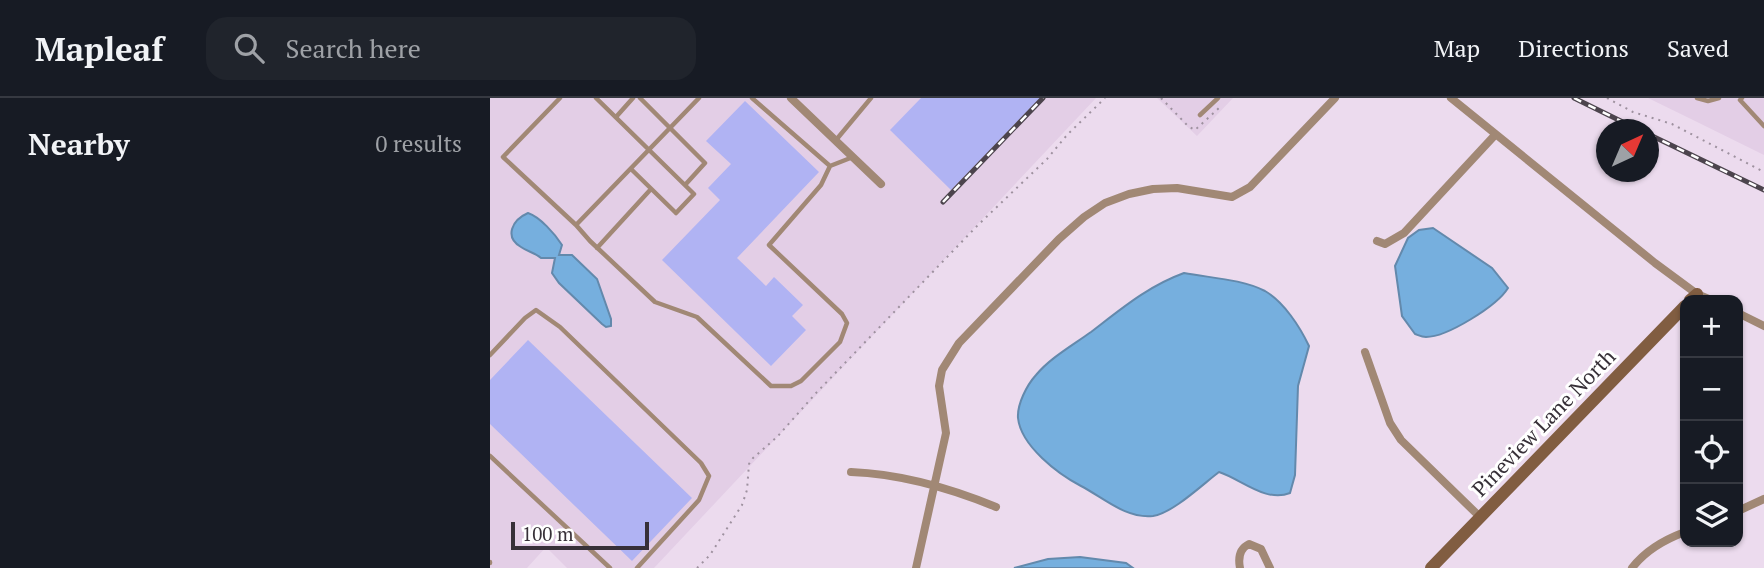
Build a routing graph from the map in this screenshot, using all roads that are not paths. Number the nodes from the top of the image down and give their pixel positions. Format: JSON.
{"nodes":[{"id":1,"x":559,"y":98,"type":"edge"},
{"id":2,"x":596,"y":98,"type":"edge"},
{"id":3,"x":633,"y":98,"type":"edge"},
{"id":4,"x":640,"y":98,"type":"edge"},
{"id":5,"x":699,"y":98,"type":"edge"},
{"id":6,"x":752,"y":98,"type":"edge"},
{"id":7,"x":792,"y":98,"type":"edge"},
{"id":8,"x":871,"y":98,"type":"edge"},
{"id":9,"x":1218,"y":98,"type":"edge"},
{"id":10,"x":1335,"y":98,"type":"edge"},
{"id":11,"x":1451,"y":98,"type":"edge"},
{"id":12,"x":1697,"y":98,"type":"edge"},
{"id":13,"x":1719,"y":98,"type":"edge"},
{"id":14,"x":1742,"y":98,"type":"edge"},
{"id":15,"x":1200,"y":115,"type":"dead end"},
{"id":16,"x":616,"y":117,"type":"junction"},
{"id":17,"x":1764,"y":125,"type":"edge"},
{"id":18,"x":670,"y":128,"type":"junction"},
{"id":19,"x":1496,"y":135,"type":"junction"},
{"id":20,"x":835,"y":141,"type":"junction"},
{"id":21,"x":649,"y":150,"type":"junction"},
{"id":22,"x":853,"y":157,"type":"junction"},
{"id":23,"x":830,"y":166,"type":"junction"},
{"id":24,"x":631,"y":169,"type":"junction"},
{"id":25,"x":881,"y":184,"type":"dead end"},
{"id":26,"x":685,"y":185,"type":"junction"},
{"id":27,"x":651,"y":189,"type":"junction"},
{"id":28,"x":576,"y":225,"type":"junction"},
{"id":29,"x":1377,"y":241,"type":"dead end"},
{"id":30,"x":597,"y":248,"type":"junction"},
{"id":31,"x":1691,"y":295,"type":"edge"},
{"id":32,"x":1680,"y":311,"type":"edge"},
{"id":33,"x":1743,"y":316,"type":"edge"},
{"id":34,"x":1764,"y":326,"type":"edge"},
{"id":35,"x":1365,"y":352,"type":"dead end"},
{"id":36,"x":490,"y":355,"type":"edge"},
{"id":37,"x":490,"y":456,"type":"edge"},
{"id":38,"x":851,"y":472,"type":"dead end"},
{"id":39,"x":936,"y":486,"type":"junction"},
{"id":40,"x":1764,"y":499,"type":"edge"},
{"id":41,"x":996,"y":507,"type":"dead end"},
{"id":42,"x":1743,"y":509,"type":"edge"},
{"id":43,"x":1480,"y":517,"type":"junction"},
{"id":44,"x":1680,"y":534,"type":"edge"},
{"id":45,"x":610,"y":568,"type":"edge"},
{"id":46,"x":637,"y":568,"type":"edge"},
{"id":47,"x":916,"y":568,"type":"edge"},
{"id":48,"x":1240,"y":568,"type":"edge"},
{"id":49,"x":1270,"y":568,"type":"edge"},
{"id":50,"x":1431,"y":568,"type":"edge"},
{"id":51,"x":1632,"y":568,"type":"edge"}],
"edges":[{"from":1,"to":28,"type":"lane"},
{"from":2,"to":16,"type":"lane"},
{"from":3,"to":16,"type":"lane"},
{"from":4,"to":18,"type":"lane"},
{"from":5,"to":18,"type":"lane"},
{"from":6,"to":23,"type":"lane"},
{"from":7,"to":20,"type":"street"},
{"from":8,"to":20,"type":"lane"},
{"from":9,"to":15,"type":"lane"},
{"from":10,"to":39,"type":"street"},
{"from":11,"to":19,"type":"street"},
{"from":12,"to":13,"type":"lane"},
{"from":14,"to":17,"type":"lane"},
{"from":16,"to":21,"type":"lane"},
{"from":18,"to":21,"type":"lane"},
{"from":18,"to":26,"type":"lane"},
{"from":19,"to":29,"type":"street"},
{"from":19,"to":31,"type":"street"},
{"from":20,"to":22,"type":"street"},
{"from":21,"to":24,"type":"lane"},
{"from":21,"to":26,"type":"lane"},
{"from":22,"to":23,"type":"lane"},
{"from":22,"to":25,"type":"street"},
{"from":23,"to":30,"type":"lane"},
{"from":24,"to":27,"type":"lane"},
{"from":24,"to":28,"type":"lane"},
{"from":26,"to":27,"type":"lane"},
{"from":27,"to":30,"type":"lane"},
{"from":28,"to":30,"type":"lane"},
{"from":32,"to":43,"type":"street","name":"Pineview Lane North"},
{"from":33,"to":34,"type":"street"},
{"from":35,"to":43,"type":"street"},
{"from":36,"to":46,"type":"lane"},
{"from":37,"to":45,"type":"lane"},
{"from":38,"to":39,"type":"street"},
{"from":39,"to":41,"type":"street"},
{"from":39,"to":47,"type":"street"},
{"from":40,"to":42,"type":"street"},
{"from":43,"to":50,"type":"street","name":"Pineview Lane North"},
{"from":44,"to":51,"type":"street"},
{"from":48,"to":49,"type":"street"}]}
